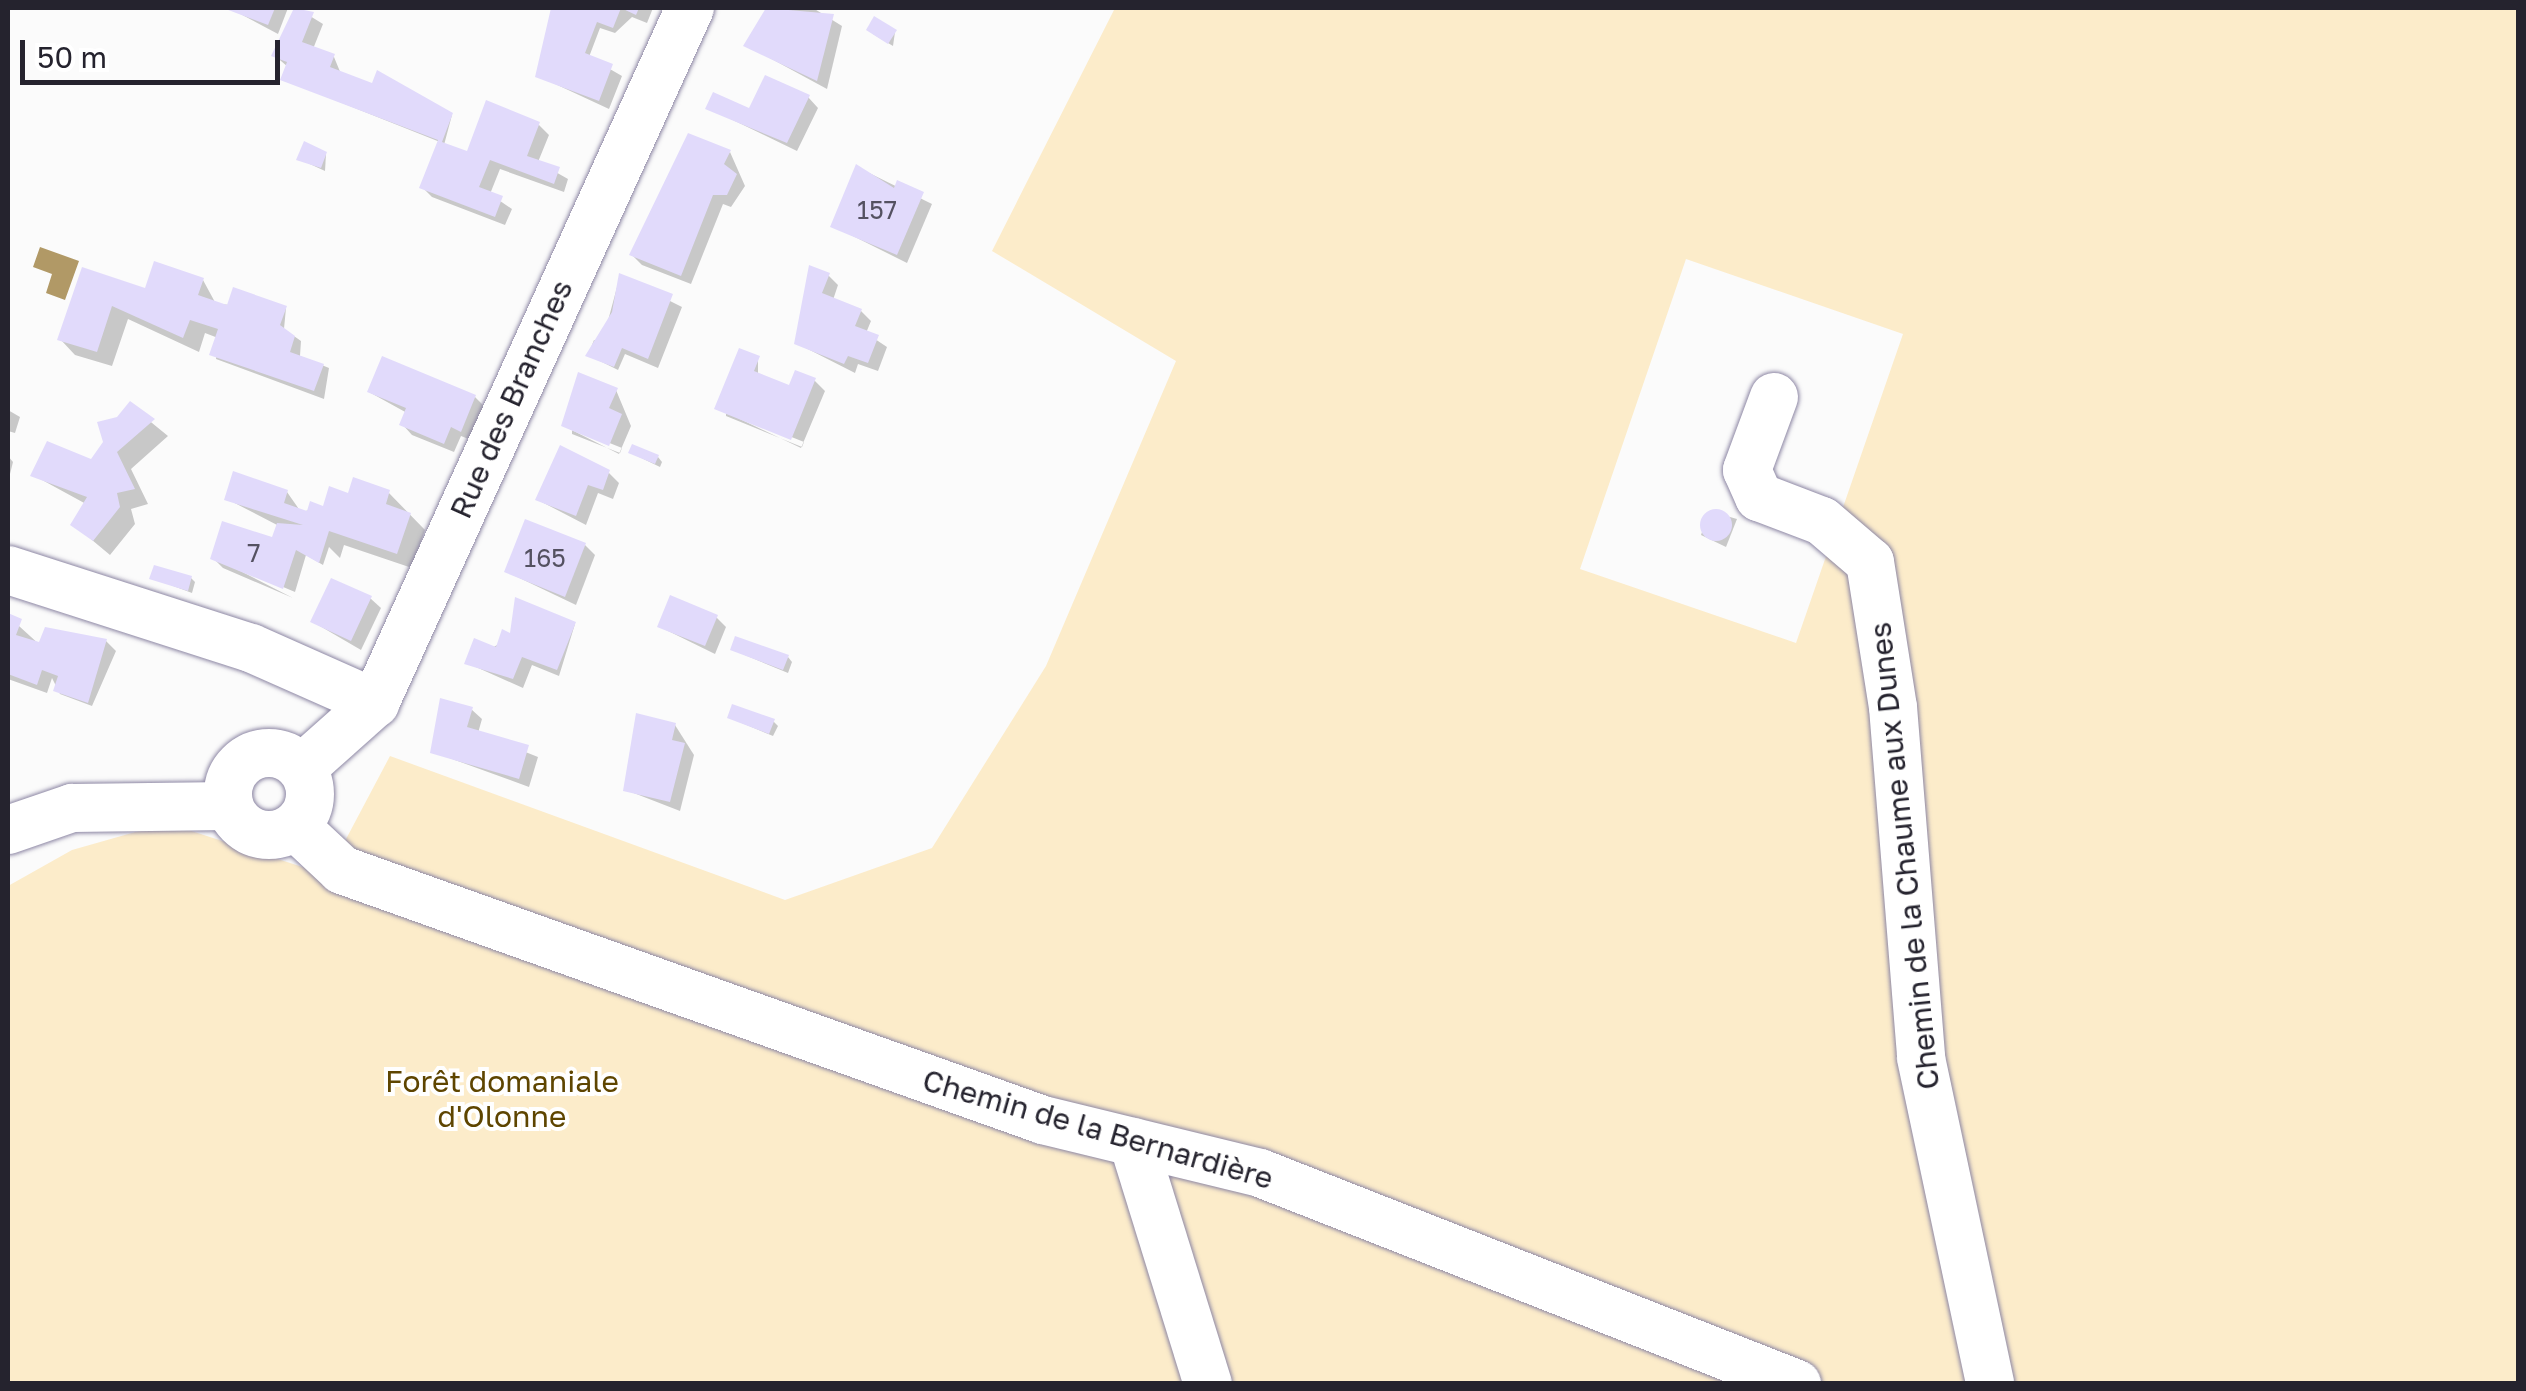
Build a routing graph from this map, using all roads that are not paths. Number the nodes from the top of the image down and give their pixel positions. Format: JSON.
{"nodes":[{"id":1,"x":690,"y":8,"type":"edge"},
{"id":2,"x":1774,"y":397,"type":"dead end"},
{"id":3,"x":8,"y":570,"type":"edge"},
{"id":4,"x":374,"y":704,"type":"junction"},
{"id":5,"x":302,"y":768,"type":"junction"},
{"id":6,"x":228,"y":806,"type":"junction"},
{"id":7,"x":296,"y":827,"type":"junction"},
{"id":8,"x":8,"y":830,"type":"edge"},
{"id":9,"x":1133,"y":1142,"type":"junction"},
{"id":10,"x":1208,"y":1384,"type":"edge"},
{"id":11,"x":1797,"y":1384,"type":"edge"},
{"id":12,"x":1990,"y":1384,"type":"edge"}],
"edges":[{"from":1,"to":4,"type":"street","name":"Rue des Branches"},
{"from":2,"to":12,"type":"street","name":"Chemin de la Chaume aux Dunes"},
{"from":3,"to":4,"type":"street"},
{"from":4,"to":5,"type":"street","name":"Rue des Branches"},
{"from":5,"to":6,"type":"street"},
{"from":5,"to":7,"type":"street"},
{"from":6,"to":7,"type":"street"},
{"from":6,"to":8,"type":"street"},
{"from":7,"to":9,"type":"street","name":"Chemin de la Bernardière"},
{"from":9,"to":10,"type":"street"},
{"from":9,"to":11,"type":"street","name":"Chemin de la Bernardière"}]}
